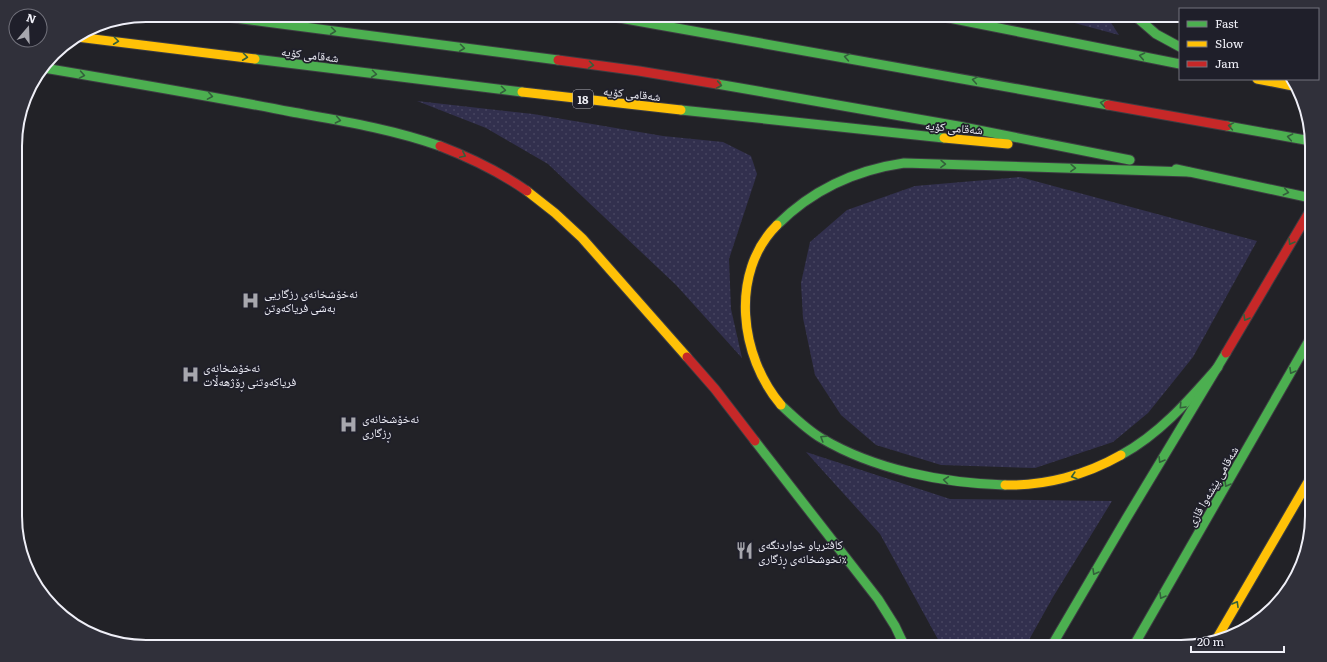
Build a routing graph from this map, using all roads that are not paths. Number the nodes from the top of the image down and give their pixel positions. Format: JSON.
{"nodes":[{"id":1,"x":264,"y":22,"type":"edge"},
{"id":2,"x":643,"y":22,"type":"edge"},
{"id":3,"x":969,"y":22,"type":"edge"},
{"id":4,"x":1142,"y":22,"type":"edge"},
{"id":5,"x":86,"y":38,"type":"edge"},
{"id":6,"x":1179,"y":47,"type":"edge"},
{"id":7,"x":1179,"y":64,"type":"edge"},
{"id":8,"x":49,"y":69,"type":"edge"},
{"id":9,"x":1263,"y":80,"type":"edge"},
{"id":10,"x":1288,"y":84,"type":"edge"},
{"id":11,"x":1305,"y":140,"type":"edge"},
{"id":12,"x":1090,"y":151,"type":"junction"},
{"id":13,"x":1189,"y":172,"type":"junction"},
{"id":14,"x":1305,"y":197,"type":"edge"},
{"id":15,"x":1305,"y":219,"type":"edge"},
{"id":16,"x":1305,"y":349,"type":"edge"},
{"id":17,"x":1218,"y":367,"type":"junction"},
{"id":18,"x":1305,"y":487,"type":"edge"},
{"id":19,"x":1220,"y":633,"type":"edge"},
{"id":20,"x":901,"y":640,"type":"edge"},
{"id":21,"x":1055,"y":640,"type":"edge"},
{"id":22,"x":1137,"y":640,"type":"edge"}],
"edges":[{"from":1,"to":12,"type":"main road","name":"شەقامی کۆیە","one_way":true},
{"from":11,"to":2,"type":"main road","one_way":true},
{"from":7,"to":3,"type":"main road","one_way":true},
{"from":4,"to":6,"type":"main road"},
{"from":5,"to":12,"type":"main road","name":"شەقامی کۆیە","number":"18","one_way":true},
{"from":8,"to":20,"type":"main road","one_way":true},
{"from":9,"to":10,"type":"main road"},
{"from":12,"to":13,"type":"main road","name":"شەقامی کۆیە"},
{"from":13,"to":14,"type":"main road","name":"شەقامی کۆیە","one_way":true},
{"from":17,"to":13,"type":"main road","one_way":true},
{"from":15,"to":17,"type":"main road","one_way":true},
{"from":16,"to":22,"type":"main road","name":"شەقامی پێشەوا قازی","one_way":true},
{"from":17,"to":21,"type":"main road","one_way":true},
{"from":19,"to":18,"type":"main road","one_way":true}]}
